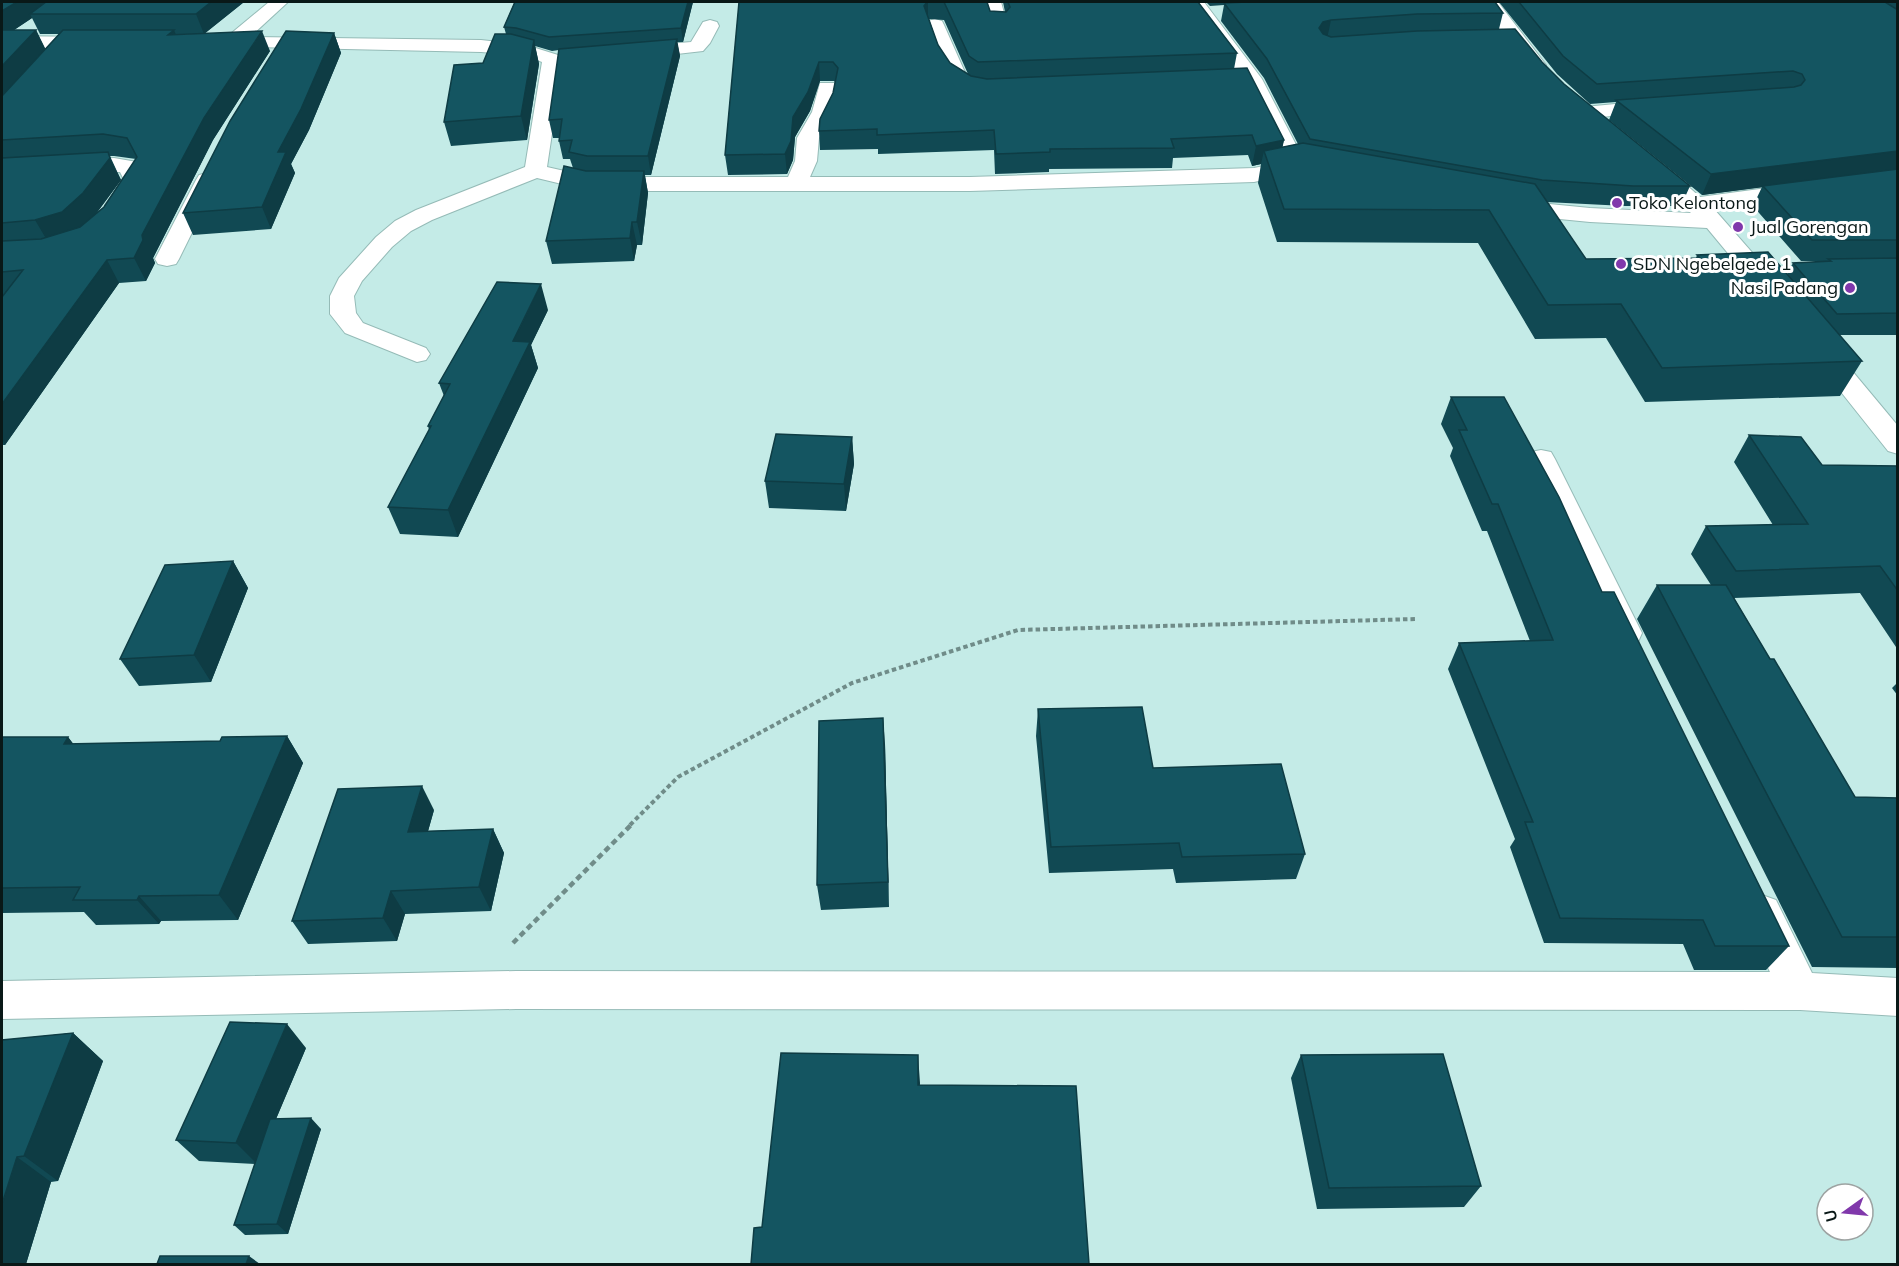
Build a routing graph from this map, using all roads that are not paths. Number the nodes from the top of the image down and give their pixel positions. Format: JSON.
{"nodes":[{"id":1,"x":279,"y":2,"type":"edge"},
{"id":2,"x":992,"y":2,"type":"edge"},
{"id":3,"x":1486,"y":8,"type":"edge"},
{"id":4,"x":1194,"y":9,"type":"edge"},
{"id":5,"x":1227,"y":12,"type":"edge"},
{"id":6,"x":41,"y":22,"type":"edge"},
{"id":7,"x":998,"y":24,"type":"edge"},
{"id":8,"x":935,"y":25,"type":"dead end"},
{"id":9,"x":710,"y":26,"type":"dead end"},
{"id":10,"x":7,"y":42,"type":"edge"},
{"id":11,"x":209,"y":42,"type":"edge"},
{"id":12,"x":233,"y":42,"type":"junction"},
{"id":13,"x":66,"y":43,"type":"junction"},
{"id":14,"x":114,"y":43,"type":"edge"},
{"id":15,"x":619,"y":54,"type":"edge"},
{"id":16,"x":573,"y":57,"type":"edge"},
{"id":17,"x":551,"y":59,"type":"junction"},
{"id":18,"x":46,"y":66,"type":"edge"},
{"id":19,"x":1252,"y":79,"type":"junction"},
{"id":20,"x":1229,"y":80,"type":"edge"},
{"id":21,"x":1548,"y":80,"type":"edge"},
{"id":22,"x":827,"y":87,"type":"dead end"},
{"id":23,"x":999,"y":89,"type":"edge"},
{"id":24,"x":1681,"y":104,"type":"edge"},
{"id":25,"x":1612,"y":135,"type":"edge"},
{"id":26,"x":1630,"y":149,"type":"edge"},
{"id":27,"x":216,"y":161,"type":"edge"},
{"id":28,"x":1296,"y":166,"type":"junction"},
{"id":29,"x":2,"y":171,"type":"edge"},
{"id":30,"x":534,"y":171,"type":"junction"},
{"id":31,"x":1326,"y":172,"type":"edge"},
{"id":32,"x":796,"y":184,"type":"junction"},
{"id":33,"x":1828,"y":187,"type":"edge"},
{"id":34,"x":1492,"y":204,"type":"edge"},
{"id":35,"x":1698,"y":204,"type":"junction"},
{"id":36,"x":1714,"y":221,"type":"junction"},
{"id":37,"x":100,"y":226,"type":"edge"},
{"id":38,"x":167,"y":259,"type":"dead end"},
{"id":39,"x":1785,"y":307,"type":"edge"},
{"id":40,"x":1807,"y":333,"type":"edge"},
{"id":41,"x":417,"y":354,"type":"dead end"},
{"id":42,"x":1898,"y":445,"type":"edge"},
{"id":43,"x":1541,"y":459,"type":"edge"},
{"id":44,"x":1641,"y":663,"type":"edge"},
{"id":45,"x":1746,"y":878,"type":"edge"},
{"id":46,"x":1800,"y":991,"type":"junction"},
{"id":47,"x":1898,"y":997,"type":"edge"},
{"id":48,"x":2,"y":1000,"type":"edge"}],
"edges":[{"from":1,"to":12,"type":"street"},
{"from":2,"to":7,"type":"street"},
{"from":3,"to":21,"type":"street"},
{"from":4,"to":5,"type":"street"},
{"from":4,"to":19,"type":"street"},
{"from":6,"to":10,"type":"street"},
{"from":8,"to":23,"type":"street"},
{"from":9,"to":15,"type":"street"},
{"from":10,"to":13,"type":"street"},
{"from":11,"to":12,"type":"street"},
{"from":12,"to":17,"type":"street"},
{"from":13,"to":14,"type":"street"},
{"from":13,"to":18,"type":"street"},
{"from":16,"to":17,"type":"street"},
{"from":17,"to":30,"type":"street"},
{"from":19,"to":20,"type":"street"},
{"from":19,"to":28,"type":"street"},
{"from":22,"to":32,"type":"street"},
{"from":24,"to":25,"type":"street"},
{"from":26,"to":35,"type":"street"},
{"from":27,"to":38,"type":"street"},
{"from":28,"to":31,"type":"street"},
{"from":28,"to":32,"type":"street"},
{"from":29,"to":37,"type":"street"},
{"from":30,"to":32,"type":"street"},
{"from":30,"to":41,"type":"street"},
{"from":33,"to":35,"type":"street"},
{"from":34,"to":36,"type":"street"},
{"from":35,"to":36,"type":"street"},
{"from":36,"to":39,"type":"street"},
{"from":40,"to":42,"type":"street"},
{"from":43,"to":44,"type":"street"},
{"from":45,"to":46,"type":"street"},
{"from":46,"to":47,"type":"street"},
{"from":46,"to":48,"type":"street"}]}
